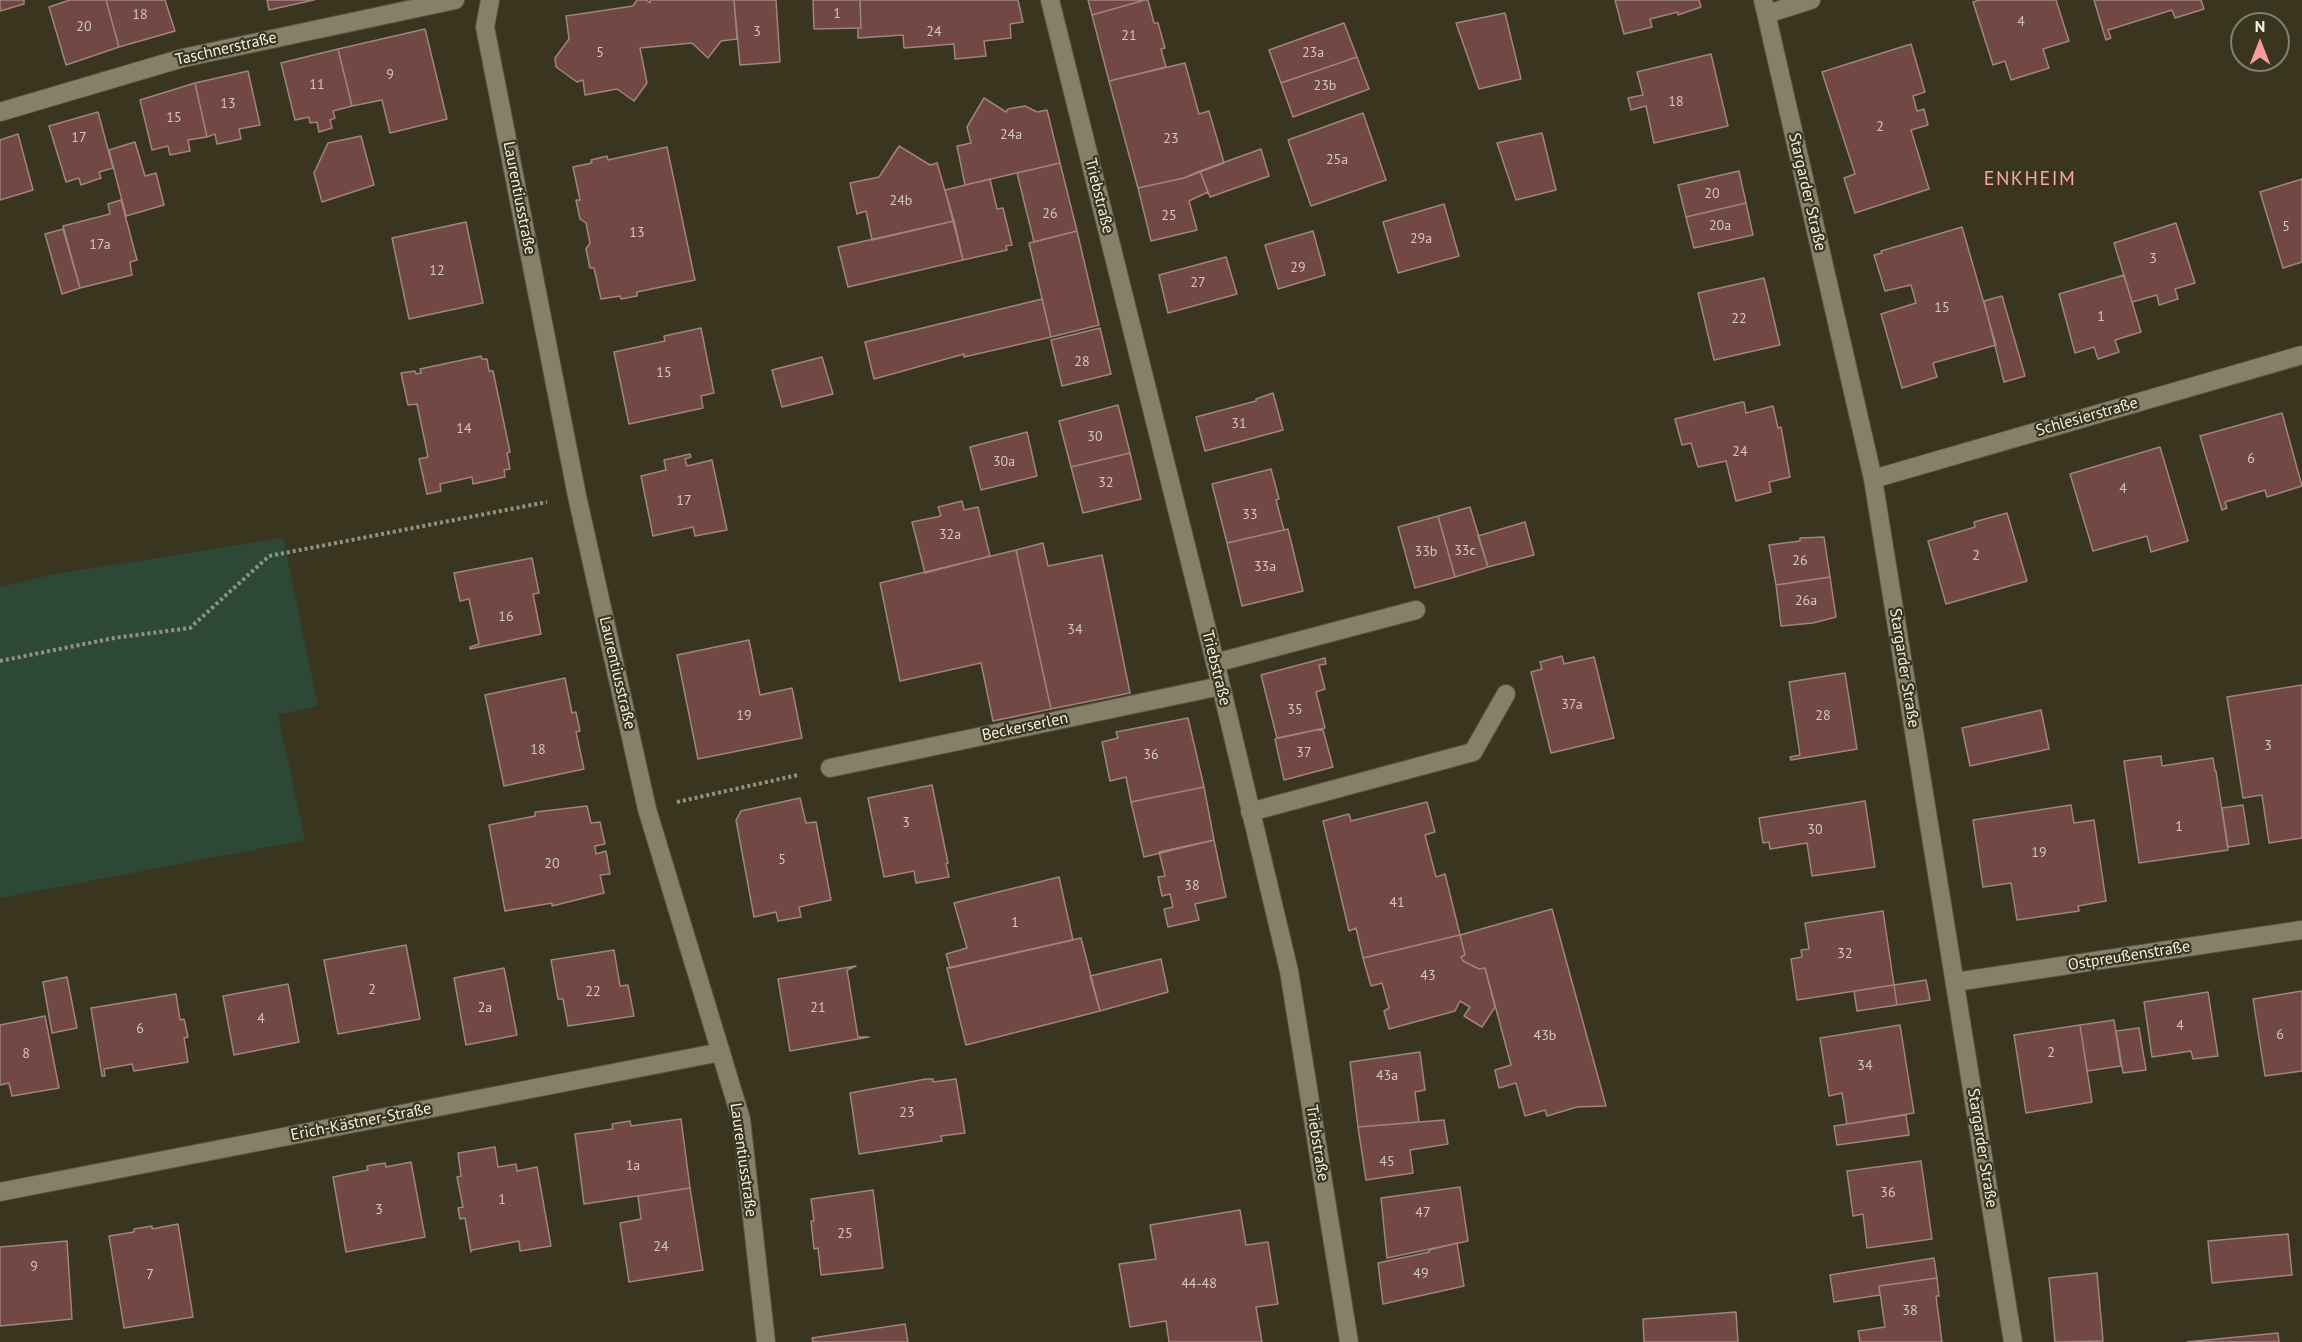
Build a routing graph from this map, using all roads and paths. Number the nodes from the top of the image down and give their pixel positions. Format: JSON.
{"nodes":[{"id":1,"x":455,"y":0,"type":"edge"},
{"id":2,"x":490,"y":0,"type":"edge"},
{"id":3,"x":1050,"y":0,"type":"edge"},
{"id":4,"x":1811,"y":0,"type":"edge"},
{"id":5,"x":1765,"y":7,"type":"edge"},
{"id":6,"x":0,"y":112,"type":"edge"},
{"id":7,"x":2302,"y":355,"type":"edge"},
{"id":8,"x":1873,"y":479,"type":"junction"},
{"id":9,"x":577,"y":496,"type":"junction"},
{"id":10,"x":1416,"y":610,"type":"dead end"},
{"id":11,"x":0,"y":662,"type":"edge"},
{"id":12,"x":1215,"y":663,"type":"junction"},
{"id":13,"x":1221,"y":687,"type":"junction"},
{"id":14,"x":1506,"y":694,"type":"dead end"},
{"id":15,"x":830,"y":768,"type":"joint"},
{"id":16,"x":647,"y":808,"type":"junction"},
{"id":17,"x":1250,"y":812,"type":"junction"},
{"id":18,"x":2302,"y":930,"type":"edge"},
{"id":19,"x":1955,"y":982,"type":"junction"},
{"id":20,"x":722,"y":1052,"type":"junction"},
{"id":21,"x":0,"y":1192,"type":"edge"},
{"id":22,"x":766,"y":1342,"type":"edge"},
{"id":23,"x":1349,"y":1342,"type":"edge"},
{"id":24,"x":2013,"y":1342,"type":"edge"}],
"edges":[{"from":1,"to":6,"type":"street","name":"Taschnerstraße"},
{"from":2,"to":9,"type":"street","name":"Laurentiusstraße"},
{"from":3,"to":12,"type":"street","name":"Triebstraße"},
{"from":4,"to":5,"type":"street"},
{"from":5,"to":8,"type":"street","name":"Stargarder Straße"},
{"from":7,"to":8,"type":"street","name":"Schlesierstraße"},
{"from":8,"to":19,"type":"street","name":"Stargarder Straße"},
{"from":9,"to":11,"type":"path"},
{"from":9,"to":16,"type":"street","name":"Laurentiusstraße"},
{"from":10,"to":12,"type":"street"},
{"from":12,"to":13,"type":"street","name":"Triebstraße"},
{"from":13,"to":15,"type":"street","name":"Beckerserlen"},
{"from":13,"to":17,"type":"street","name":"Triebstraße"},
{"from":14,"to":17,"type":"street"},
{"from":15,"to":16,"type":"path"},
{"from":16,"to":20,"type":"street","name":"Laurentiusstraße"},
{"from":17,"to":23,"type":"street","name":"Triebstraße"},
{"from":18,"to":19,"type":"street","name":"Ostpreußenstraße"},
{"from":19,"to":24,"type":"street","name":"Stargarder Straße"},
{"from":20,"to":21,"type":"street","name":"Erich-Kästner-Straße"},
{"from":20,"to":22,"type":"street","name":"Laurentiusstraße"}]}
